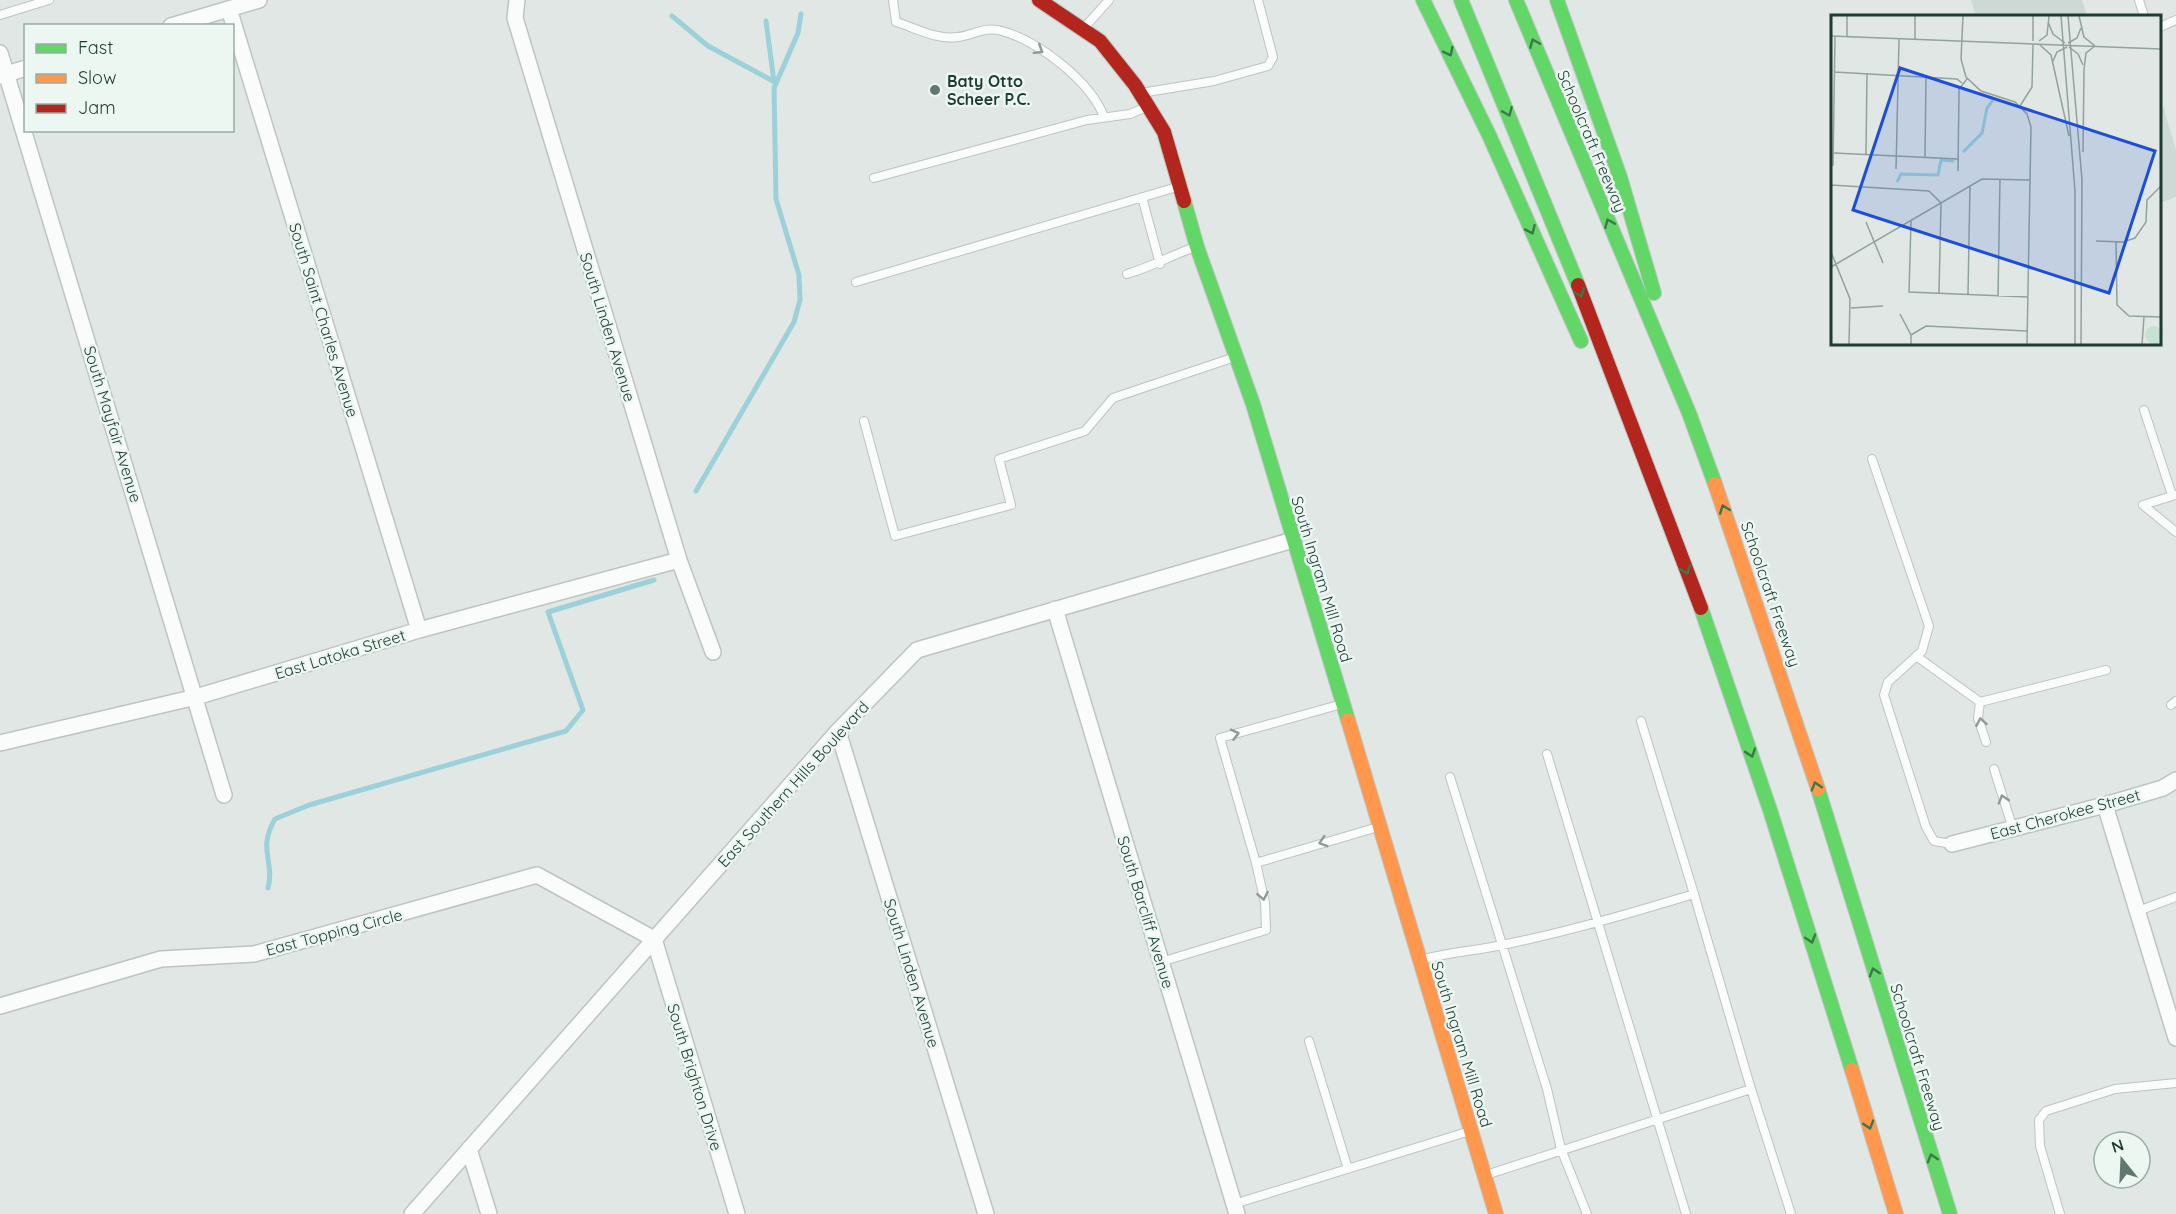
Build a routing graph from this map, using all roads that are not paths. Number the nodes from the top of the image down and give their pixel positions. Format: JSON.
{"nodes":[{"id":1,"x":259,"y":0,"type":"edge"},
{"id":2,"x":517,"y":0,"type":"edge"},
{"id":3,"x":893,"y":0,"type":"edge"},
{"id":4,"x":1039,"y":0,"type":"edge"},
{"id":5,"x":1108,"y":0,"type":"edge"},
{"id":6,"x":1258,"y":0,"type":"edge"},
{"id":7,"x":1423,"y":0,"type":"edge"},
{"id":8,"x":1461,"y":0,"type":"edge"},
{"id":9,"x":1516,"y":0,"type":"edge"},
{"id":10,"x":1557,"y":0,"type":"edge"},
{"id":11,"x":2139,"y":0,"type":"edge"},
{"id":12,"x":43,"y":1,"type":"edge"},
{"id":13,"x":229,"y":9,"type":"junction"},
{"id":14,"x":0,"y":15,"type":"edge"},
{"id":15,"x":2144,"y":15,"type":"edge"},
{"id":16,"x":2176,"y":20,"type":"edge"},
{"id":17,"x":178,"y":24,"type":"edge"},
{"id":18,"x":234,"y":24,"type":"edge"},
{"id":19,"x":234,"y":25,"type":"edge"},
{"id":20,"x":2161,"y":27,"type":"edge"},
{"id":21,"x":1083,"y":29,"type":"junction"},
{"id":22,"x":0,"y":54,"type":"edge"},
{"id":23,"x":24,"y":69,"type":"edge"},
{"id":24,"x":3,"y":75,"type":"edge"},
{"id":25,"x":1140,"y":94,"type":"junction"},
{"id":26,"x":1148,"y":106,"type":"junction"},
{"id":27,"x":1104,"y":117,"type":"junction"},
{"id":28,"x":874,"y":178,"type":"dead end"},
{"id":29,"x":1178,"y":186,"type":"junction"},
{"id":30,"x":1142,"y":197,"type":"junction"},
{"id":31,"x":1197,"y":247,"type":"junction"},
{"id":32,"x":1160,"y":264,"type":"junction"},
{"id":33,"x":1127,"y":274,"type":"dead end"},
{"id":34,"x":856,"y":282,"type":"dead end"},
{"id":35,"x":1236,"y":357,"type":"junction"},
{"id":36,"x":2144,"y":410,"type":"dead end"},
{"id":37,"x":1689,"y":412,"type":"junction"},
{"id":38,"x":864,"y":421,"type":"dead end"},
{"id":39,"x":1872,"y":459,"type":"dead end"},
{"id":40,"x":2174,"y":495,"type":"edge"},
{"id":41,"x":1666,"y":515,"type":"junction"},
{"id":42,"x":2176,"y":532,"type":"edge"},
{"id":43,"x":1293,"y":540,"type":"junction"},
{"id":44,"x":679,"y":560,"type":"junction"},
{"id":45,"x":1054,"y":609,"type":"junction"},
{"id":46,"x":419,"y":630,"type":"junction"},
{"id":47,"x":712,"y":652,"type":"dead end"},
{"id":48,"x":1916,"y":656,"type":"junction"},
{"id":49,"x":2106,"y":670,"type":"dead end"},
{"id":50,"x":196,"y":697,"type":"junction"},
{"id":51,"x":1980,"y":702,"type":"junction"},
{"id":52,"x":1342,"y":704,"type":"junction"},
{"id":53,"x":1641,"y":721,"type":"dead end"},
{"id":54,"x":838,"y":731,"type":"junction"},
{"id":55,"x":1986,"y":742,"type":"dead end"},
{"id":56,"x":0,"y":743,"type":"edge"},
{"id":57,"x":1547,"y":754,"type":"dead end"},
{"id":58,"x":1994,"y":769,"type":"dead end"},
{"id":59,"x":1450,"y":777,"type":"dead end"},
{"id":60,"x":2176,"y":780,"type":"edge"},
{"id":61,"x":224,"y":795,"type":"dead end"},
{"id":62,"x":2105,"y":805,"type":"junction"},
{"id":63,"x":1379,"y":826,"type":"junction"},
{"id":64,"x":2013,"y":829,"type":"junction"},
{"id":65,"x":1952,"y":844,"type":"joint"},
{"id":66,"x":1256,"y":863,"type":"junction"},
{"id":67,"x":1694,"y":894,"type":"junction"},
{"id":68,"x":2176,"y":897,"type":"edge"},
{"id":69,"x":2138,"y":911,"type":"junction"},
{"id":70,"x":1597,"y":923,"type":"junction"},
{"id":71,"x":654,"y":939,"type":"junction"},
{"id":72,"x":1501,"y":945,"type":"junction"},
{"id":73,"x":1420,"y":960,"type":"junction"},
{"id":74,"x":1161,"y":962,"type":"junction"},
{"id":75,"x":0,"y":1006,"type":"edge"},
{"id":76,"x":2176,"y":1038,"type":"edge"},
{"id":77,"x":1309,"y":1041,"type":"dead end"},
{"id":78,"x":2176,"y":1083,"type":"edge"},
{"id":79,"x":1751,"y":1089,"type":"junction"},
{"id":80,"x":1658,"y":1119,"type":"junction"},
{"id":81,"x":1471,"y":1130,"type":"junction"},
{"id":82,"x":469,"y":1149,"type":"junction"},
{"id":83,"x":1561,"y":1149,"type":"junction"},
{"id":84,"x":1348,"y":1169,"type":"junction"},
{"id":85,"x":1484,"y":1175,"type":"junction"},
{"id":86,"x":1236,"y":1209,"type":"edge"},
{"id":87,"x":412,"y":1214,"type":"edge"},
{"id":88,"x":489,"y":1214,"type":"edge"},
{"id":89,"x":737,"y":1214,"type":"edge"},
{"id":90,"x":986,"y":1214,"type":"edge"},
{"id":91,"x":1496,"y":1214,"type":"edge"},
{"id":92,"x":1587,"y":1214,"type":"edge"},
{"id":93,"x":1686,"y":1214,"type":"edge"},
{"id":94,"x":1791,"y":1214,"type":"edge"},
{"id":95,"x":1896,"y":1214,"type":"edge"},
{"id":96,"x":1950,"y":1214,"type":"edge"},
{"id":97,"x":2060,"y":1214,"type":"edge"}],
"edges":[{"from":1,"to":13,"type":"street"},
{"from":2,"to":44,"type":"street","name":"South Linden Avenue"},
{"from":3,"to":27,"type":"lane","one_way":true},
{"from":4,"to":21,"type":"main road","name":"South Ingram Mill Road"},
{"from":5,"to":21,"type":"lane"},
{"from":6,"to":25,"type":"lane"},
{"from":7,"to":41,"type":"main road","one_way":true},
{"from":8,"to":41,"type":"main road","one_way":true},
{"from":37,"to":9,"type":"main road","name":"Schoolcraft Freeway","one_way":true},
{"from":10,"to":37,"type":"main road"},
{"from":11,"to":15,"type":"lane"},
{"from":12,"to":14,"type":"lane"},
{"from":13,"to":17,"type":"street"},
{"from":13,"to":18,"type":"street","name":"South Saint Charles Avenue"},
{"from":16,"to":20,"type":"lane"},
{"from":19,"to":46,"type":"street","name":"South Saint Charles Avenue"},
{"from":21,"to":25,"type":"main road","name":"South Ingram Mill Road"},
{"from":22,"to":24,"type":"street","name":"South Mayfair Avenue"},
{"from":23,"to":24,"type":"street"},
{"from":24,"to":50,"type":"street","name":"South Mayfair Avenue"},
{"from":25,"to":26,"type":"main road","name":"South Ingram Mill Road"},
{"from":26,"to":27,"type":"lane"},
{"from":26,"to":29,"type":"main road","name":"South Ingram Mill Road"},
{"from":27,"to":28,"type":"lane"},
{"from":29,"to":30,"type":"lane"},
{"from":29,"to":31,"type":"main road","name":"South Ingram Mill Road"},
{"from":30,"to":32,"type":"lane"},
{"from":30,"to":34,"type":"lane"},
{"from":31,"to":32,"type":"lane"},
{"from":31,"to":35,"type":"main road","name":"South Ingram Mill Road"},
{"from":32,"to":33,"type":"lane"},
{"from":35,"to":38,"type":"lane"},
{"from":35,"to":43,"type":"main road","name":"South Ingram Mill Road"},
{"from":36,"to":40,"type":"lane"},
{"from":96,"to":37,"type":"main road","name":"Schoolcraft Freeway","one_way":true},
{"from":39,"to":48,"type":"lane"},
{"from":40,"to":42,"type":"lane"},
{"from":41,"to":95,"type":"main road","one_way":true},
{"from":43,"to":45,"type":"street","name":"East Southern Hills Boulevard"},
{"from":43,"to":52,"type":"main road","name":"South Ingram Mill Road"},
{"from":44,"to":46,"type":"street","name":"East Latoka Street"},
{"from":44,"to":47,"type":"street","name":"South Linden Avenue"},
{"from":45,"to":54,"type":"street","name":"East Southern Hills Boulevard"},
{"from":45,"to":74,"type":"street","name":"South Barcliff Avenue"},
{"from":46,"to":50,"type":"street","name":"East Latoka Street"},
{"from":48,"to":51,"type":"lane"},
{"from":48,"to":65,"type":"lane"},
{"from":49,"to":51,"type":"lane"},
{"from":50,"to":56,"type":"street","name":"East Latoka Street"},
{"from":50,"to":61,"type":"street","name":"South Mayfair Avenue"},
{"from":55,"to":51,"type":"lane","one_way":true},
{"from":52,"to":63,"type":"main road","name":"South Ingram Mill Road"},
{"from":66,"to":52,"type":"lane","one_way":true},
{"from":53,"to":67,"type":"lane"},
{"from":54,"to":71,"type":"street","name":"East Southern Hills Boulevard"},
{"from":54,"to":90,"type":"street","name":"South Linden Avenue"},
{"from":57,"to":70,"type":"lane"},
{"from":64,"to":58,"type":"lane","one_way":true},
{"from":59,"to":72,"type":"lane"},
{"from":60,"to":62,"type":"street","name":"East Cherokee Street"},
{"from":62,"to":64,"type":"street","name":"East Cherokee Street"},
{"from":62,"to":69,"type":"street"},
{"from":63,"to":66,"type":"lane","one_way":true},
{"from":63,"to":73,"type":"main road","name":"South Ingram Mill Road"},
{"from":64,"to":65,"type":"street","name":"East Cherokee Street"},
{"from":66,"to":74,"type":"lane","one_way":true},
{"from":67,"to":70,"type":"lane"},
{"from":67,"to":79,"type":"lane"},
{"from":68,"to":69,"type":"lane"},
{"from":69,"to":76,"type":"street"},
{"from":70,"to":72,"type":"lane"},
{"from":70,"to":80,"type":"lane"},
{"from":71,"to":75,"type":"street","name":"East Topping Circle"},
{"from":71,"to":82,"type":"street","name":"East Southern Hills Boulevard"},
{"from":71,"to":89,"type":"street","name":"South Brighton Drive"},
{"from":72,"to":73,"type":"lane"},
{"from":72,"to":83,"type":"lane"},
{"from":73,"to":81,"type":"main road","name":"South Ingram Mill Road"},
{"from":74,"to":86,"type":"street","name":"South Barcliff Avenue"},
{"from":77,"to":84,"type":"lane"},
{"from":78,"to":97,"type":"lane"},
{"from":79,"to":80,"type":"lane"},
{"from":79,"to":94,"type":"lane"},
{"from":80,"to":83,"type":"lane"},
{"from":80,"to":93,"type":"lane"},
{"from":81,"to":84,"type":"lane"},
{"from":81,"to":85,"type":"main road","name":"South Ingram Mill Road"},
{"from":82,"to":87,"type":"street","name":"East Southern Hills Boulevard"},
{"from":82,"to":88,"type":"street"},
{"from":83,"to":85,"type":"lane"},
{"from":83,"to":92,"type":"lane"},
{"from":84,"to":86,"type":"lane"},
{"from":85,"to":91,"type":"main road","name":"South Ingram Mill Road"}]}
